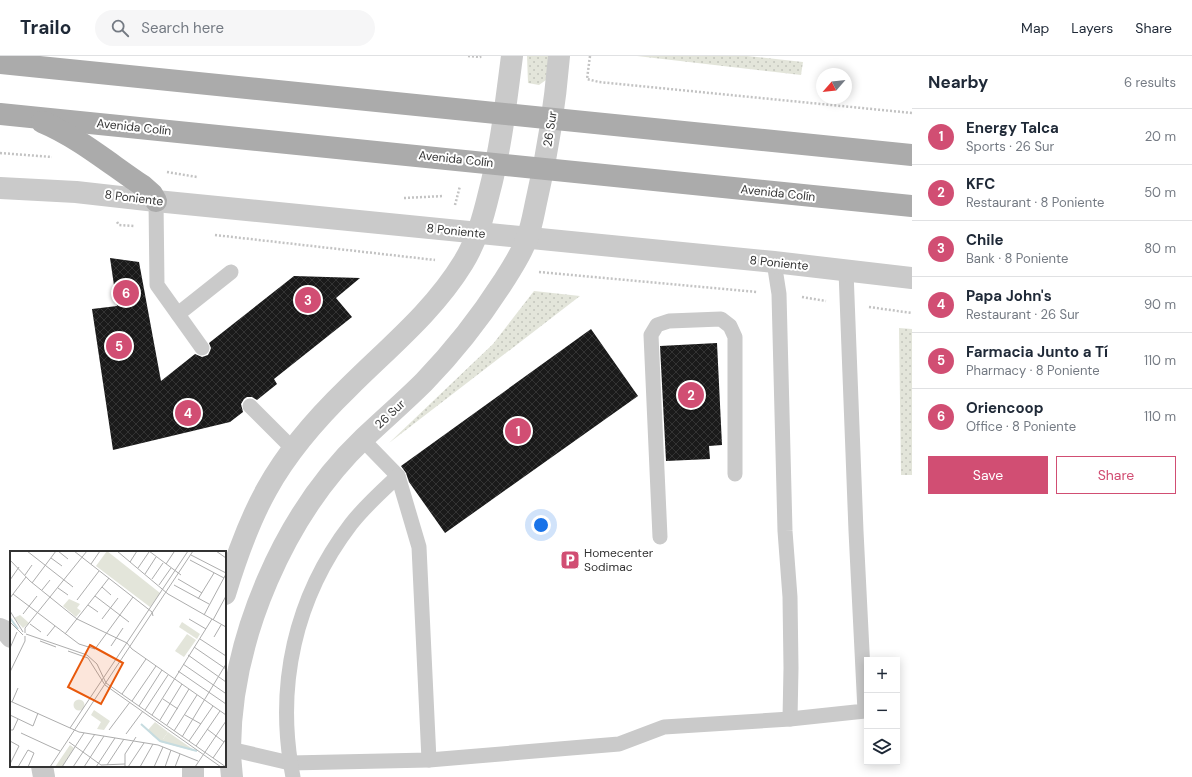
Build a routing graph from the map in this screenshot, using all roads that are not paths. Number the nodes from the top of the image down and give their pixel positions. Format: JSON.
{"nodes":[{"id":1,"x":512,"y":56,"type":"edge"},
{"id":2,"x":560,"y":56,"type":"edge"},
{"id":3,"x":0,"y":63,"type":"edge"},
{"id":4,"x":0,"y":114,"type":"edge"},
{"id":5,"x":505,"y":114,"type":"junction"},
{"id":6,"x":30,"y":117,"type":"junction"},
{"id":7,"x":552,"y":119,"type":"junction"},
{"id":8,"x":912,"y":155,"type":"edge"},
{"id":9,"x":497,"y":163,"type":"junction"},
{"id":10,"x":544,"y":169,"type":"junction"},
{"id":11,"x":0,"y":188,"type":"edge"},
{"id":12,"x":156,"y":201,"type":"junction"},
{"id":13,"x":912,"y":206,"type":"edge"},
{"id":14,"x":478,"y":233,"type":"junction"},
{"id":15,"x":528,"y":238,"type":"junction"},
{"id":16,"x":774,"y":262,"type":"junction"},
{"id":17,"x":846,"y":271,"type":"junction"},
{"id":18,"x":231,"y":272,"type":"dead end"},
{"id":19,"x":912,"y":278,"type":"edge"},
{"id":20,"x":178,"y":314,"type":"junction"},
{"id":21,"x":202,"y":348,"type":"dead end"},
{"id":22,"x":250,"y":406,"type":"dead end"},
{"id":23,"x":362,"y":439,"type":"junction"},
{"id":24,"x":293,"y":449,"type":"junction"},
{"id":25,"x":735,"y":474,"type":"dead end"},
{"id":26,"x":398,"y":476,"type":"junction"},
{"id":27,"x":660,"y":537,"type":"dead end"},
{"id":28,"x":226,"y":591,"type":"edge"},
{"id":29,"x":790,"y":719,"type":"junction"},
{"id":30,"x":228,"y":748,"type":"edge"},
{"id":31,"x":429,"y":760,"type":"junction"},
{"id":32,"x":42,"y":767,"type":"edge"},
{"id":33,"x":291,"y":770,"type":"edge"},
{"id":34,"x":44,"y":777,"type":"edge"},
{"id":35,"x":232,"y":777,"type":"edge"}],
"edges":[{"from":1,"to":5,"type":"street"},
{"from":2,"to":7,"type":"street","name":"26 Sur"},
{"from":3,"to":5,"type":"main road"},
{"from":4,"to":6,"type":"main road","name":"Avenida Colín"},
{"from":5,"to":7,"type":"main road"},
{"from":5,"to":9,"type":"street"},
{"from":6,"to":9,"type":"main road","name":"Avenida Colín"},
{"from":6,"to":12,"type":"main road"},
{"from":7,"to":8,"type":"main road"},
{"from":7,"to":10,"type":"street","name":"26 Sur"},
{"from":9,"to":10,"type":"main road","name":"Avenida Colín"},
{"from":9,"to":14,"type":"street"},
{"from":10,"to":13,"type":"main road","name":"Avenida Colín"},
{"from":10,"to":15,"type":"street","name":"26 Sur"},
{"from":11,"to":12,"type":"street","name":"8 Poniente"},
{"from":12,"to":14,"type":"street","name":"8 Poniente"},
{"from":12,"to":20,"type":"lane"},
{"from":14,"to":15,"type":"street","name":"8 Poniente"},
{"from":14,"to":24,"type":"street"},
{"from":15,"to":16,"type":"street","name":"8 Poniente"},
{"from":15,"to":23,"type":"street","name":"26 Sur"},
{"from":16,"to":17,"type":"street","name":"8 Poniente"},
{"from":16,"to":29,"type":"lane"},
{"from":17,"to":19,"type":"street","name":"8 Poniente"},
{"from":17,"to":29,"type":"lane"},
{"from":18,"to":20,"type":"lane"},
{"from":20,"to":21,"type":"lane"},
{"from":22,"to":24,"type":"lane"},
{"from":23,"to":26,"type":"lane"},
{"from":23,"to":30,"type":"street","name":"26 Sur"},
{"from":24,"to":28,"type":"street"},
{"from":25,"to":27,"type":"lane"},
{"from":26,"to":31,"type":"lane"},
{"from":26,"to":33,"type":"lane"},
{"from":29,"to":31,"type":"lane"},
{"from":30,"to":33,"type":"lane"},
{"from":30,"to":35,"type":"street","name":"26 Sur"},
{"from":31,"to":33,"type":"lane"},
{"from":32,"to":34,"type":"street"}]}
